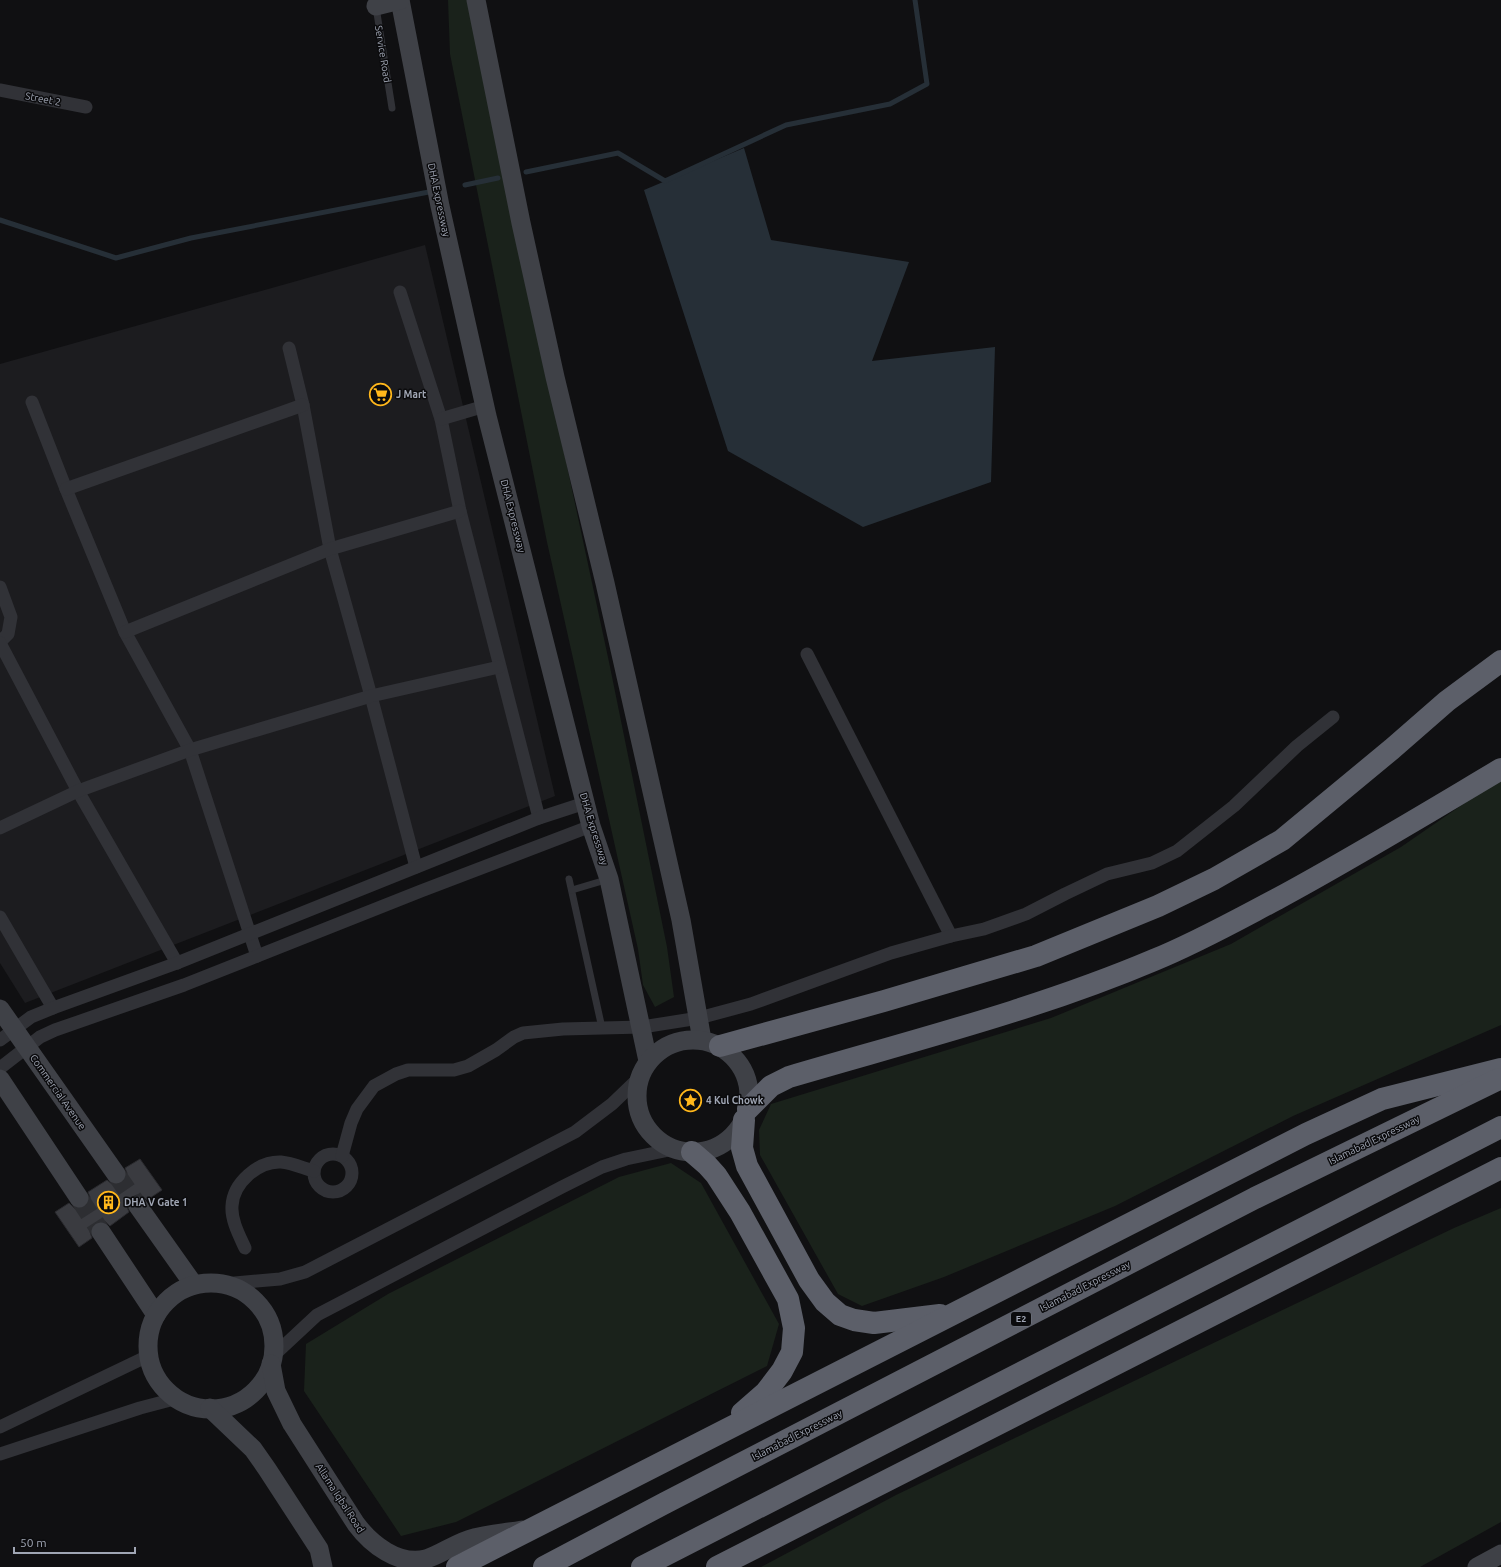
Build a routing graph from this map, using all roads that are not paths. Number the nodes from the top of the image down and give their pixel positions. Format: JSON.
{"nodes":[{"id":1,"x":400,"y":0,"type":"edge"},
{"id":2,"x":476,"y":0,"type":"edge"},
{"id":3,"x":375,"y":3,"type":"edge"},
{"id":4,"x":0,"y":90,"type":"edge"},
{"id":5,"x":86,"y":107,"type":"dead end"},
{"id":6,"x":392,"y":108,"type":"dead end"},
{"id":7,"x":400,"y":292,"type":"dead end"},
{"id":8,"x":289,"y":348,"type":"dead end"},
{"id":9,"x":32,"y":402,"type":"dead end"},
{"id":10,"x":303,"y":405,"type":"junction"},
{"id":11,"x":485,"y":406,"type":"junction"},
{"id":12,"x":441,"y":419,"type":"junction"},
{"id":13,"x":66,"y":489,"type":"junction"},
{"id":14,"x":460,"y":511,"type":"junction"},
{"id":15,"x":330,"y":550,"type":"junction"},
{"id":16,"x":0,"y":587,"type":"edge"},
{"id":17,"x":125,"y":632,"type":"junction"},
{"id":18,"x":0,"y":643,"type":"edge"},
{"id":19,"x":807,"y":654,"type":"dead end"},
{"id":20,"x":1501,"y":661,"type":"edge"},
{"id":21,"x":499,"y":667,"type":"junction"},
{"id":22,"x":371,"y":696,"type":"junction"},
{"id":23,"x":1333,"y":717,"type":"dead end"},
{"id":24,"x":190,"y":750,"type":"junction"},
{"id":25,"x":1501,"y":769,"type":"edge"},
{"id":26,"x":78,"y":791,"type":"junction"},
{"id":27,"x":585,"y":803,"type":"junction"},
{"id":28,"x":539,"y":818,"type":"junction"},
{"id":29,"x":591,"y":826,"type":"junction"},
{"id":30,"x":0,"y":828,"type":"edge"},
{"id":31,"x":416,"y":867,"type":"junction"},
{"id":32,"x":569,"y":879,"type":"dead end"},
{"id":33,"x":609,"y":879,"type":"junction"},
{"id":34,"x":572,"y":890,"type":"junction"},
{"id":35,"x":0,"y":917,"type":"edge"},
{"id":36,"x":250,"y":934,"type":"junction"},
{"id":37,"x":951,"y":936,"type":"junction"},
{"id":38,"x":257,"y":956,"type":"junction"},
{"id":39,"x":177,"y":963,"type":"junction"},
{"id":40,"x":53,"y":1008,"type":"junction"},
{"id":41,"x":0,"y":1009,"type":"edge"},
{"id":42,"x":699,"y":1018,"type":"junction"},
{"id":43,"x":642,"y":1027,"type":"junction"},
{"id":44,"x":602,"y":1028,"type":"junction"},
{"id":45,"x":7,"y":1034,"type":"edge"},
{"id":46,"x":711,"y":1043,"type":"junction"},
{"id":47,"x":27,"y":1048,"type":"junction"},
{"id":48,"x":648,"y":1061,"type":"junction"},
{"id":49,"x":1501,"y":1068,"type":"edge"},
{"id":50,"x":1,"y":1071,"type":"edge"},
{"id":51,"x":1501,"y":1078,"type":"edge"},
{"id":52,"x":638,"y":1079,"type":"junction"},
{"id":53,"x":746,"y":1115,"type":"junction"},
{"id":54,"x":1501,"y":1127,"type":"edge"},
{"id":55,"x":683,"y":1151,"type":"junction"},
{"id":56,"x":342,"y":1156,"type":"junction"},
{"id":57,"x":1501,"y":1168,"type":"edge"},
{"id":58,"x":314,"y":1171,"type":"junction"},
{"id":59,"x":116,"y":1174,"type":"tunnel mouth"},
{"id":60,"x":1501,"y":1182,"type":"edge"},
{"id":61,"x":1451,"y":1194,"type":"junction"},
{"id":62,"x":79,"y":1198,"type":"tunnel mouth"},
{"id":63,"x":138,"y":1206,"type":"tunnel mouth"},
{"id":64,"x":101,"y":1232,"type":"tunnel mouth"},
{"id":65,"x":245,"y":1248,"type":"dead end"},
{"id":66,"x":224,"y":1284,"type":"junction"},
{"id":67,"x":194,"y":1285,"type":"junction"},
{"id":68,"x":954,"y":1314,"type":"junction"},
{"id":69,"x":156,"y":1315,"type":"junction"},
{"id":70,"x":150,"y":1356,"type":"junction"},
{"id":71,"x":272,"y":1360,"type":"junction"},
{"id":72,"x":178,"y":1398,"type":"junction"},
{"id":73,"x":210,"y":1408,"type":"junction"},
{"id":74,"x":0,"y":1427,"type":"edge"},
{"id":75,"x":722,"y":1432,"type":"junction"},
{"id":76,"x":0,"y":1454,"type":"edge"},
{"id":77,"x":532,"y":1529,"type":"junction"},
{"id":78,"x":1501,"y":1554,"type":"edge"},
{"id":79,"x":323,"y":1567,"type":"edge"},
{"id":80,"x":457,"y":1567,"type":"edge"},
{"id":81,"x":544,"y":1567,"type":"edge"},
{"id":82,"x":642,"y":1567,"type":"edge"},
{"id":83,"x":717,"y":1567,"type":"edge"},
{"id":84,"x":1477,"y":1567,"type":"edge"}],
"edges":[{"from":1,"to":3,"type":"main road"},
{"from":1,"to":11,"type":"main road","name":"DHA Expressway"},
{"from":2,"to":42,"type":"main road"},
{"from":3,"to":6,"type":"lane","name":"Service Road"},
{"from":4,"to":5,"type":"street","name":"Street 2"},
{"from":7,"to":12,"type":"street"},
{"from":8,"to":10,"type":"street"},
{"from":9,"to":13,"type":"street"},
{"from":10,"to":13,"type":"street"},
{"from":10,"to":15,"type":"street"},
{"from":11,"to":12,"type":"street"},
{"from":11,"to":27,"type":"main road","name":"DHA Expressway"},
{"from":12,"to":14,"type":"street"},
{"from":13,"to":17,"type":"street"},
{"from":14,"to":15,"type":"street"},
{"from":14,"to":21,"type":"street"},
{"from":15,"to":17,"type":"street"},
{"from":15,"to":22,"type":"street"},
{"from":16,"to":18,"type":"street"},
{"from":17,"to":24,"type":"street"},
{"from":18,"to":26,"type":"street"},
{"from":19,"to":37,"type":"street"},
{"from":20,"to":46,"type":"highway"},
{"from":21,"to":22,"type":"street"},
{"from":21,"to":28,"type":"street"},
{"from":22,"to":24,"type":"street"},
{"from":22,"to":31,"type":"street"},
{"from":23,"to":37,"type":"street"},
{"from":24,"to":26,"type":"street"},
{"from":24,"to":36,"type":"street"},
{"from":25,"to":53,"type":"highway"},
{"from":26,"to":30,"type":"street"},
{"from":26,"to":39,"type":"street"},
{"from":27,"to":28,"type":"street"},
{"from":27,"to":29,"type":"main road","name":"DHA Expressway"},
{"from":28,"to":31,"type":"street"},
{"from":29,"to":33,"type":"main road","name":"DHA Expressway"},
{"from":29,"to":38,"type":"street"},
{"from":31,"to":36,"type":"street"},
{"from":32,"to":34,"type":"lane"},
{"from":33,"to":34,"type":"lane"},
{"from":33,"to":43,"type":"main road","name":"DHA Expressway"},
{"from":34,"to":44,"type":"lane"},
{"from":35,"to":40,"type":"street"},
{"from":36,"to":38,"type":"street"},
{"from":36,"to":39,"type":"street"},
{"from":37,"to":42,"type":"street"},
{"from":38,"to":47,"type":"street"},
{"from":39,"to":40,"type":"street"},
{"from":40,"to":45,"type":"street"},
{"from":41,"to":45,"type":"main road","name":"Commercial Avenue"},
{"from":42,"to":43,"type":"street"},
{"from":42,"to":46,"type":"main road"},
{"from":43,"to":44,"type":"street"},
{"from":43,"to":48,"type":"main road","name":"DHA Expressway"},
{"from":44,"to":56,"type":"street"},
{"from":45,"to":47,"type":"main road","name":"Commercial Avenue"},
{"from":46,"to":48,"type":"main road"},
{"from":46,"to":53,"type":"main road"},
{"from":47,"to":50,"type":"street"},
{"from":47,"to":59,"type":"main road","name":"Commercial Avenue"},
{"from":48,"to":52,"type":"main road"},
{"from":49,"to":68,"type":"highway"},
{"from":50,"to":62,"type":"main road"},
{"from":51,"to":81,"type":"highway","name":"Islamabad Expressway","number":"E2"},
{"from":52,"to":55,"type":"main road"},
{"from":52,"to":66,"type":"street"},
{"from":53,"to":55,"type":"main road"},
{"from":53,"to":68,"type":"highway"},
{"from":54,"to":82,"type":"highway"},
{"from":55,"to":71,"type":"street"},
{"from":55,"to":75,"type":"highway"},
{"from":56,"to":58,"type":"street"},
{"from":56,"to":58,"type":"street"},
{"from":57,"to":61,"type":"highway"},
{"from":58,"to":65,"type":"street"},
{"from":60,"to":61,"type":"highway"},
{"from":61,"to":83,"type":"highway"},
{"from":63,"to":67,"type":"main road"},
{"from":64,"to":69,"type":"main road"},
{"from":66,"to":67,"type":"main road","name":"Allama Iqbal Road"},
{"from":66,"to":71,"type":"main road","name":"Allama Iqbal Road"},
{"from":67,"to":69,"type":"main road","name":"Allama Iqbal Road"},
{"from":68,"to":75,"type":"highway"},
{"from":69,"to":70,"type":"main road","name":"Allama Iqbal Road"},
{"from":70,"to":72,"type":"main road","name":"Allama Iqbal Road"},
{"from":70,"to":74,"type":"street"},
{"from":71,"to":73,"type":"main road","name":"Allama Iqbal Road"},
{"from":71,"to":77,"type":"main road","name":"Allama Iqbal Road"},
{"from":72,"to":73,"type":"main road","name":"Allama Iqbal Road"},
{"from":72,"to":76,"type":"street"},
{"from":73,"to":79,"type":"main road"},
{"from":75,"to":77,"type":"highway"},
{"from":77,"to":80,"type":"highway"},
{"from":78,"to":84,"type":"main road"}]}
